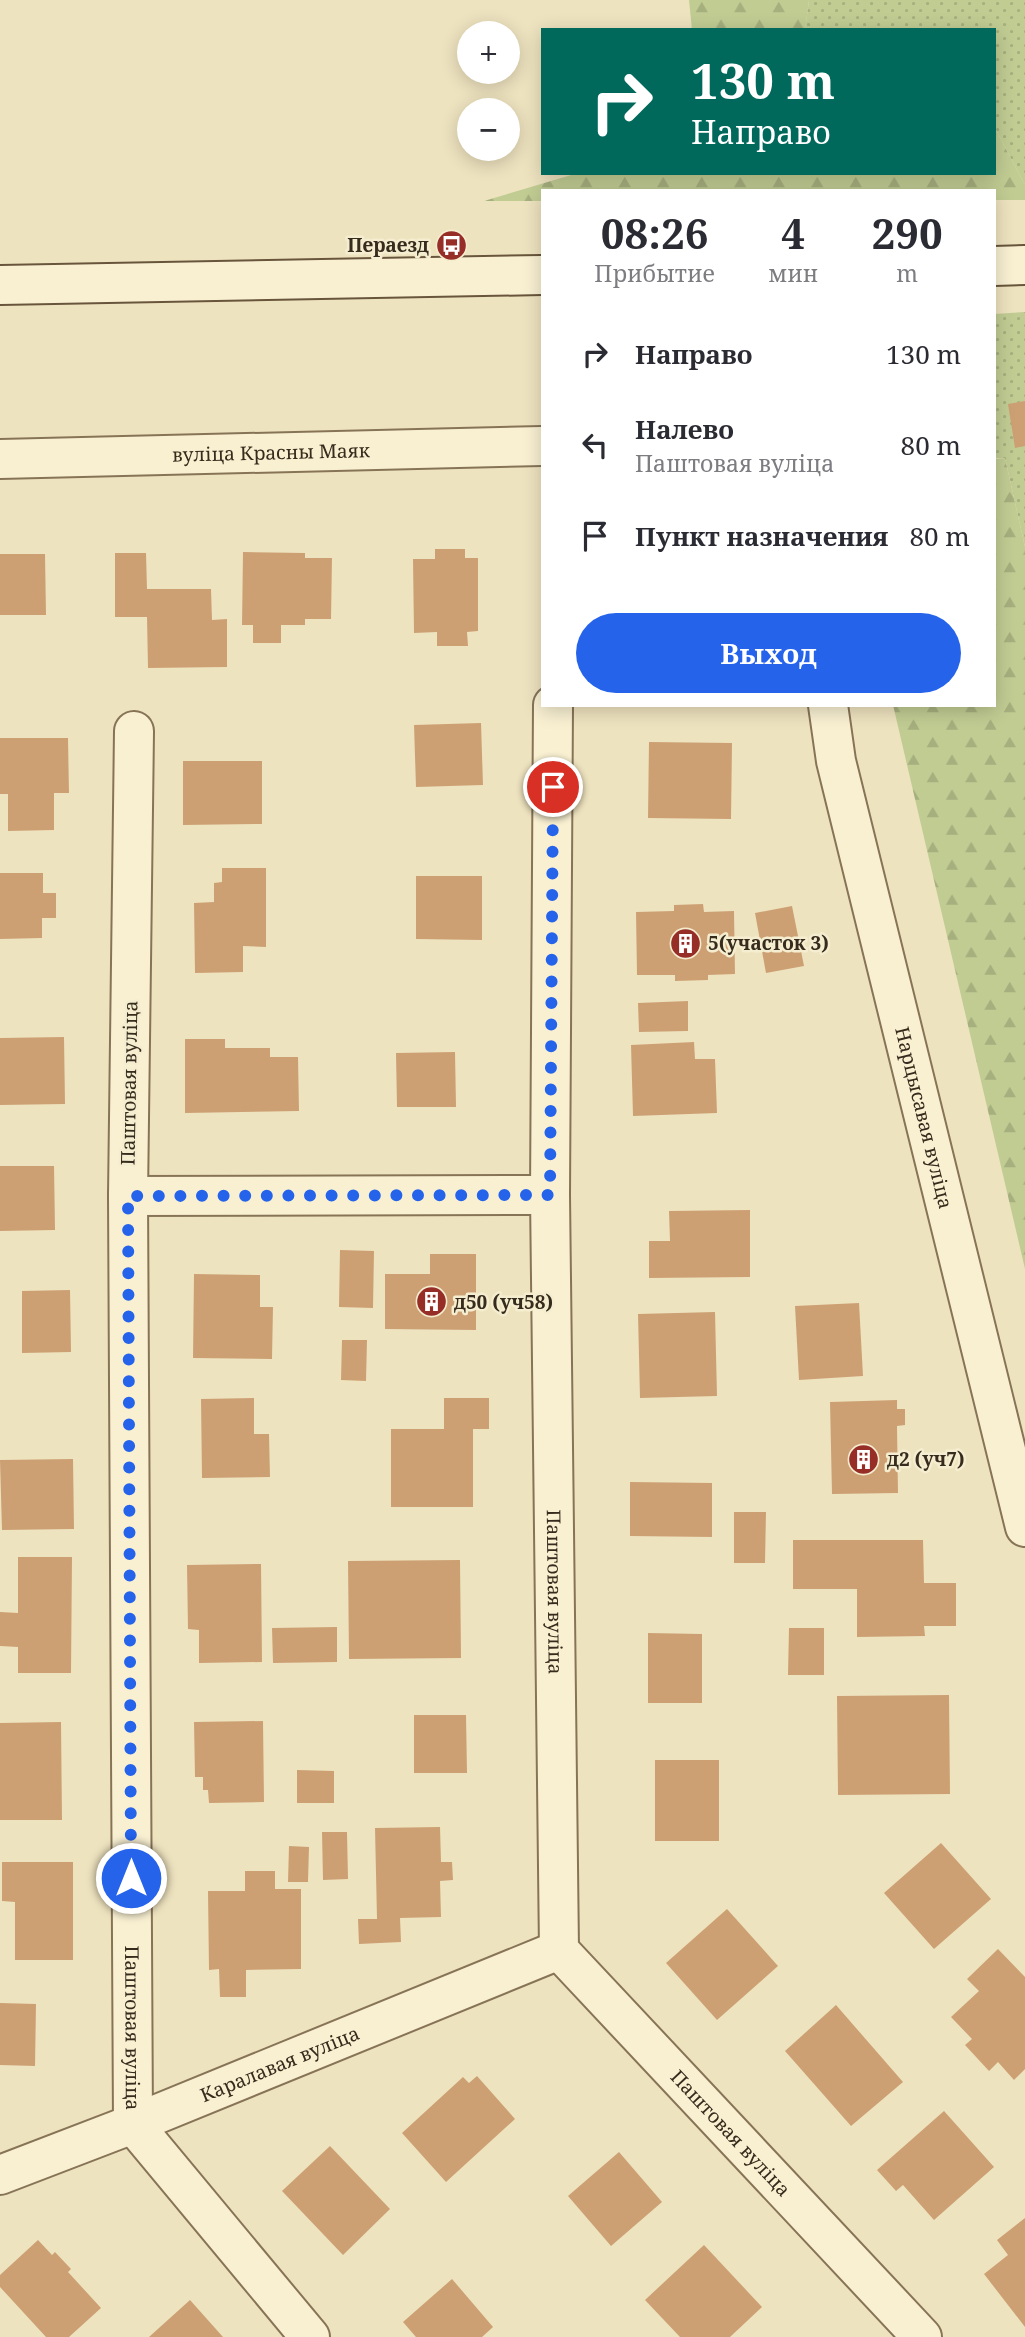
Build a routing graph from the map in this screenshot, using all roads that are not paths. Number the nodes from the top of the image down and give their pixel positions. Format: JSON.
{"nodes":[{"id":1,"x":1025,"y":265,"type":"edge"},
{"id":2,"x":996,"y":266,"type":"edge"},
{"id":3,"x":541,"y":275,"type":"edge"},
{"id":4,"x":0,"y":285,"type":"edge"},
{"id":5,"x":541,"y":446,"type":"edge"},
{"id":6,"x":0,"y":458,"type":"edge"},
{"id":7,"x":553,"y":707,"type":"edge"},
{"id":8,"x":828,"y":707,"type":"edge"},
{"id":9,"x":134,"y":731,"type":"dead end"},
{"id":10,"x":550,"y":1195,"type":"junction"},
{"id":11,"x":128,"y":1196,"type":"junction"},
{"id":12,"x":1025,"y":1527,"type":"edge"},
{"id":13,"x":559,"y":1950,"type":"junction"},
{"id":14,"x":133,"y":2124,"type":"junction"},
{"id":15,"x":0,"y":2175,"type":"edge"},
{"id":16,"x":310,"y":2337,"type":"edge"},
{"id":17,"x":922,"y":2337,"type":"edge"}],
"edges":[{"from":1,"to":2,"type":"street"},
{"from":3,"to":4,"type":"street"},
{"from":5,"to":6,"type":"street","name":"вуліца Красны Маяк"},
{"from":7,"to":10,"type":"street","name":"Паштовая вуліца"},
{"from":8,"to":12,"type":"street","name":"Нарцысавая вуліца"},
{"from":9,"to":11,"type":"street","name":"Паштовая вуліца"},
{"from":10,"to":11,"type":"street"},
{"from":10,"to":13,"type":"street","name":"Паштовая вуліца"},
{"from":11,"to":14,"type":"street","name":"Паштовая вуліца"},
{"from":13,"to":14,"type":"street","name":"Каралавая вуліца"},
{"from":13,"to":17,"type":"street","name":"Паштовая вуліца"},
{"from":14,"to":15,"type":"street","name":"Каралавая вуліца"},
{"from":14,"to":16,"type":"street","name":"Паштовая вуліца"}]}
